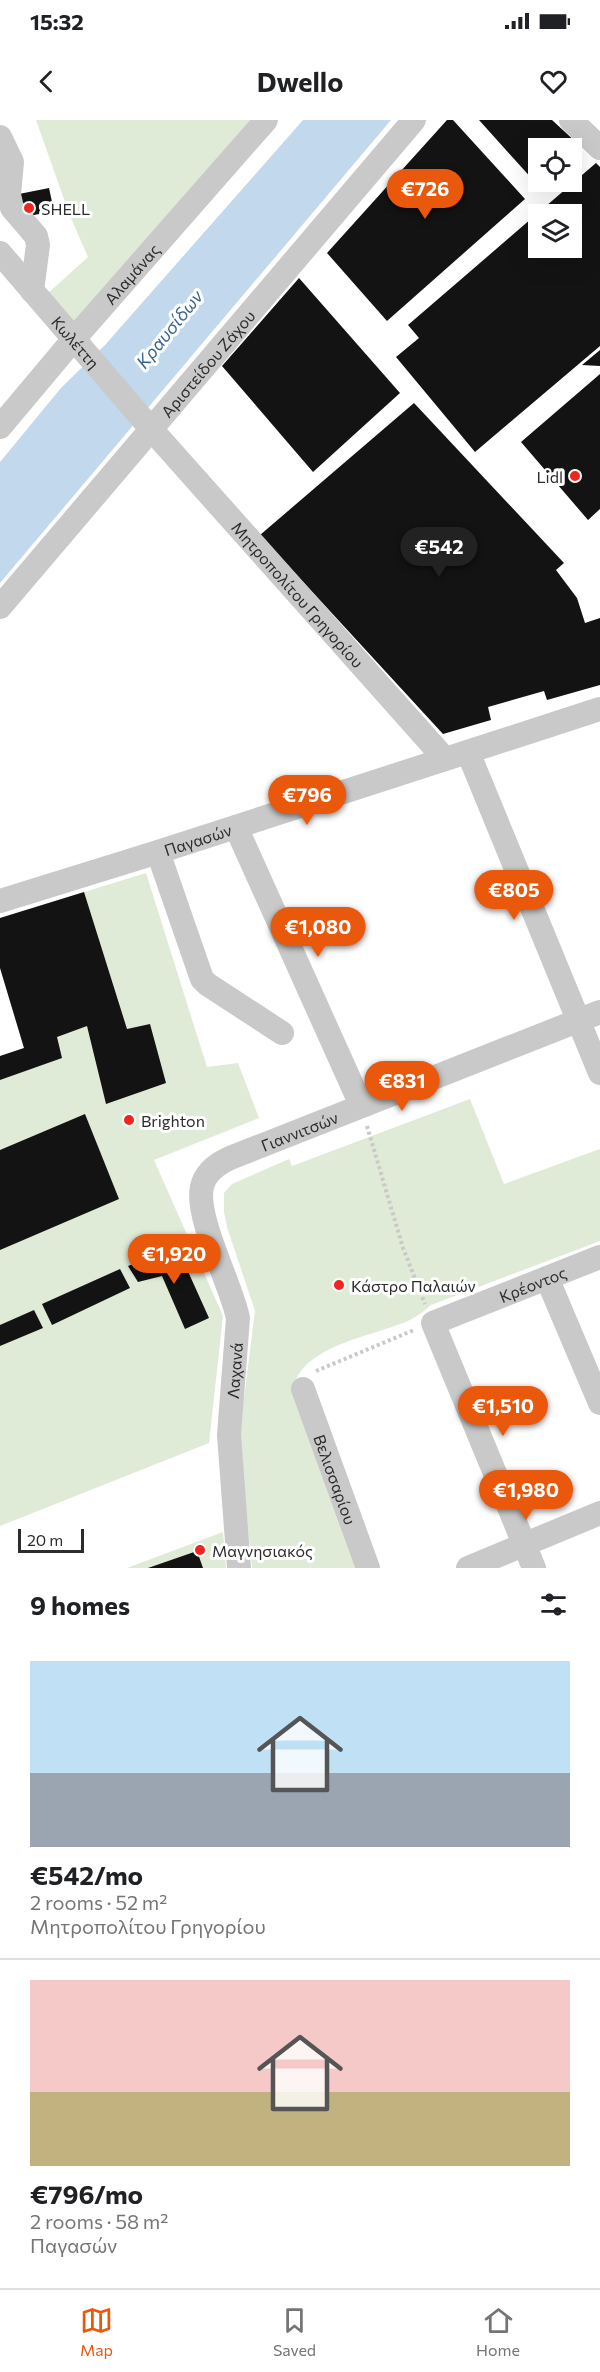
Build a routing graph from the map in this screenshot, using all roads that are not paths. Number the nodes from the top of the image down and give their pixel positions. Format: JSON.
{"nodes":[{"id":1,"x":12,"y":120,"type":"edge"},
{"id":2,"x":266,"y":120,"type":"edge"},
{"id":3,"x":414,"y":120,"type":"edge"},
{"id":4,"x":571,"y":120,"type":"edge"},
{"id":5,"x":0,"y":131,"type":"edge"},
{"id":6,"x":0,"y":137,"type":"edge"},
{"id":7,"x":600,"y":148,"type":"edge"},
{"id":8,"x":0,"y":253,"type":"edge"},
{"id":9,"x":32,"y":291,"type":"junction"},
{"id":10,"x":73,"y":340,"type":"junction"},
{"id":11,"x":0,"y":427,"type":"edge"},
{"id":12,"x":152,"y":430,"type":"junction"},
{"id":13,"x":0,"y":607,"type":"edge"},
{"id":14,"x":600,"y":709,"type":"edge"},
{"id":15,"x":468,"y":752,"type":"junction"},
{"id":16,"x":445,"y":759,"type":"junction"},
{"id":17,"x":236,"y":827,"type":"junction"},
{"id":18,"x":158,"y":852,"type":"junction"},
{"id":19,"x":0,"y":901,"type":"edge"},
{"id":20,"x":600,"y":1012,"type":"edge"},
{"id":21,"x":578,"y":1020,"type":"junction"},
{"id":22,"x":282,"y":1033,"type":"dead end"},
{"id":23,"x":600,"y":1073,"type":"edge"},
{"id":24,"x":361,"y":1105,"type":"junction"},
{"id":25,"x":205,"y":1179,"type":"joint"},
{"id":26,"x":600,"y":1257,"type":"edge"},
{"id":27,"x":547,"y":1278,"type":"junction"},
{"id":28,"x":303,"y":1389,"type":"road end"},
{"id":29,"x":600,"y":1403,"type":"edge"},
{"id":30,"x":600,"y":1513,"type":"edge"},
{"id":31,"x":524,"y":1545,"type":"junction"},
{"id":32,"x":239,"y":1568,"type":"edge"},
{"id":33,"x":368,"y":1568,"type":"edge"},
{"id":34,"x":468,"y":1568,"type":"edge"},
{"id":35,"x":534,"y":1568,"type":"edge"}],
"edges":[{"from":1,"to":5,"type":"street"},
{"from":2,"to":10,"type":"street","name":"Αλαμάνας"},
{"from":3,"to":12,"type":"street","name":"Αριστείδου Ζάχου"},
{"from":4,"to":7,"type":"street"},
{"from":6,"to":9,"type":"street"},
{"from":8,"to":9,"type":"street","name":"Κωλέττη"},
{"from":9,"to":10,"type":"street","name":"Κωλέττη"},
{"from":10,"to":11,"type":"street","name":"Αλαμάνας"},
{"from":10,"to":12,"type":"street","name":"Κωλέττη"},
{"from":12,"to":13,"type":"street","name":"Αριστείδου Ζάχου"},
{"from":12,"to":16,"type":"street","name":"Μητροπολίτου Γρηγορίου"},
{"from":14,"to":15,"type":"street","name":"Παγασών"},
{"from":15,"to":16,"type":"street","name":"Παγασών"},
{"from":15,"to":21,"type":"street"},
{"from":16,"to":17,"type":"street","name":"Παγασών"},
{"from":17,"to":18,"type":"street","name":"Παγασών"},
{"from":17,"to":24,"type":"street"},
{"from":18,"to":19,"type":"street","name":"Παγασών"},
{"from":18,"to":22,"type":"street"},
{"from":20,"to":21,"type":"street","name":"Γιαννιτσών"},
{"from":21,"to":23,"type":"street"},
{"from":21,"to":24,"type":"street","name":"Γιαννιτσών"},
{"from":24,"to":25,"type":"street","name":"Γιαννιτσών"},
{"from":25,"to":32,"type":"street","name":"Λαχανά"},
{"from":26,"to":27,"type":"street","name":"Κρέοντος"},
{"from":27,"to":29,"type":"street"},
{"from":27,"to":31,"type":"street","name":"Κρέοντος"},
{"from":28,"to":33,"type":"street","name":"Βελισσαρίου"},
{"from":30,"to":31,"type":"street"},
{"from":31,"to":34,"type":"street"},
{"from":31,"to":35,"type":"street"}]}
